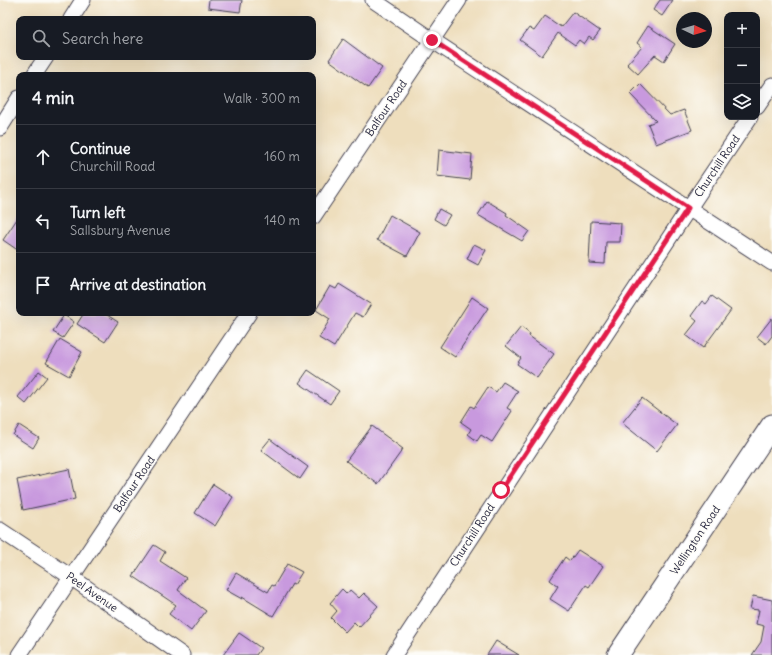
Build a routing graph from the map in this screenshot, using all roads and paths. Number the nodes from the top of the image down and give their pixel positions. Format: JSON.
{"nodes":[{"id":1,"x":83,"y":0,"type":"edge"},
{"id":2,"x":373,"y":0,"type":"edge"},
{"id":3,"x":459,"y":0,"type":"edge"},
{"id":4,"x":73,"y":16,"type":"edge"},
{"id":5,"x":432,"y":40,"type":"junction"},
{"id":6,"x":44,"y":60,"type":"edge"},
{"id":7,"x":36,"y":72,"type":"edge"},
{"id":8,"x":772,"y":85,"type":"edge"},
{"id":9,"x":16,"y":103,"type":"edge"},
{"id":10,"x":760,"y":103,"type":"edge"},
{"id":11,"x":748,"y":120,"type":"edge"},
{"id":12,"x":0,"y":128,"type":"edge"},
{"id":13,"x":688,"y":208,"type":"junction"},
{"id":14,"x":316,"y":213,"type":"edge"},
{"id":15,"x":772,"y":264,"type":"edge"},
{"id":16,"x":247,"y":316,"type":"edge"},
{"id":17,"x":772,"y":425,"type":"edge"},
{"id":18,"x":0,"y":530,"type":"edge"},
{"id":19,"x":72,"y":577,"type":"junction"},
{"id":20,"x":19,"y":655,"type":"edge"},
{"id":21,"x":182,"y":655,"type":"edge"},
{"id":22,"x":394,"y":655,"type":"edge"},
{"id":23,"x":618,"y":655,"type":"edge"}],
"edges":[{"from":1,"to":4,"type":"street"},
{"from":2,"to":5,"type":"street"},
{"from":3,"to":5,"type":"street","name":"Balfour Road"},
{"from":5,"to":13,"type":"street"},
{"from":5,"to":14,"type":"street","name":"Balfour Road"},
{"from":6,"to":7,"type":"street"},
{"from":8,"to":10,"type":"street"},
{"from":9,"to":12,"type":"street"},
{"from":11,"to":13,"type":"street","name":"Churchill Road"},
{"from":13,"to":15,"type":"street"},
{"from":13,"to":22,"type":"street","name":"Churchill Road"},
{"from":16,"to":19,"type":"street","name":"Balfour Road"},
{"from":17,"to":23,"type":"main road","name":"Wellington Road"},
{"from":18,"to":19,"type":"street","name":"Peel Avenue"},
{"from":19,"to":20,"type":"street","name":"Balfour Road"},
{"from":19,"to":21,"type":"street","name":"Peel Avenue"}]}
